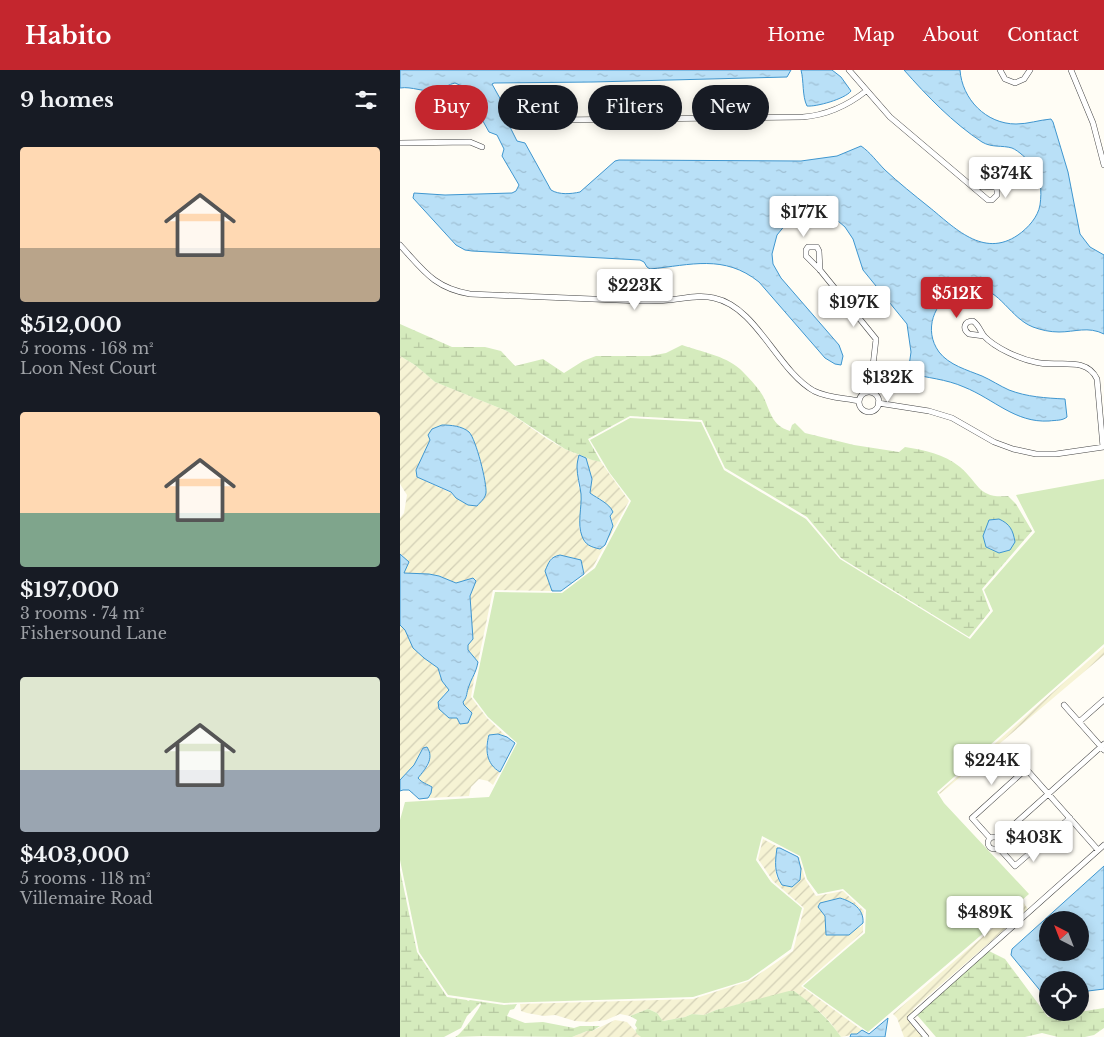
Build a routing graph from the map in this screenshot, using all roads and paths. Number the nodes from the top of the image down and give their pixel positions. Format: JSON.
{"nodes":[{"id":1,"x":849,"y":70,"type":"edge"},
{"id":2,"x":1000,"y":70,"type":"edge"},
{"id":3,"x":1030,"y":70,"type":"edge"},
{"id":4,"x":1071,"y":70,"type":"edge"},
{"id":5,"x":866,"y":91,"type":"junction"},
{"id":6,"x":578,"y":120,"type":"edge"},
{"id":7,"x":400,"y":143,"type":"edge"},
{"id":8,"x":482,"y":147,"type":"dead end"},
{"id":9,"x":1104,"y":166,"type":"edge"},
{"id":10,"x":974,"y":186,"type":"dead end"},
{"id":11,"x":400,"y":245,"type":"edge"},
{"id":12,"x":820,"y":270,"type":"dead end"},
{"id":13,"x":984,"y":336,"type":"dead end"},
{"id":14,"x":870,"y":392,"type":"junction"},
{"id":15,"x":859,"y":401,"type":"junction"},
{"id":16,"x":878,"y":403,"type":"junction"},
{"id":17,"x":1103,"y":447,"type":"edge"},
{"id":18,"x":1104,"y":700,"type":"edge"},
{"id":19,"x":1064,"y":705,"type":"dead end"},
{"id":20,"x":1079,"y":722,"type":"junction"},
{"id":21,"x":1103,"y":747,"type":"edge"},
{"id":22,"x":1012,"y":753,"type":"dead end"},
{"id":23,"x":1026,"y":769,"type":"junction"},
{"id":24,"x":1048,"y":794,"type":"junction"},
{"id":25,"x":1070,"y":818,"type":"junction"},
{"id":26,"x":990,"y":838,"type":"junction"},
{"id":27,"x":998,"y":838,"type":"junction"},
{"id":28,"x":1104,"y":845,"type":"edge"},
{"id":29,"x":998,"y":847,"type":"junction"},
{"id":30,"x":1098,"y":850,"type":"junction"},
{"id":31,"x":926,"y":1037,"type":"edge"}],
"edges":[{"from":1,"to":5,"type":"street"},
{"from":2,"to":3,"type":"street"},
{"from":4,"to":9,"type":"street"},
{"from":5,"to":6,"type":"street"},
{"from":5,"to":10,"type":"street"},
{"from":7,"to":8,"type":"street"},
{"from":11,"to":15,"type":"street"},
{"from":12,"to":14,"type":"street"},
{"from":13,"to":17,"type":"street"},
{"from":14,"to":15,"type":"street"},
{"from":14,"to":16,"type":"street"},
{"from":15,"to":16,"type":"street"},
{"from":16,"to":17,"type":"street"},
{"from":18,"to":20,"type":"street"},
{"from":19,"to":20,"type":"street"},
{"from":20,"to":21,"type":"street"},
{"from":21,"to":24,"type":"street"},
{"from":22,"to":23,"type":"street"},
{"from":23,"to":24,"type":"street"},
{"from":23,"to":26,"type":"street"},
{"from":24,"to":25,"type":"street"},
{"from":24,"to":27,"type":"street"},
{"from":25,"to":29,"type":"street"},
{"from":25,"to":30,"type":"street"},
{"from":26,"to":27,"type":"street"},
{"from":26,"to":29,"type":"street"},
{"from":27,"to":29,"type":"street"},
{"from":28,"to":30,"type":"street"},
{"from":30,"to":31,"type":"street"}]}
